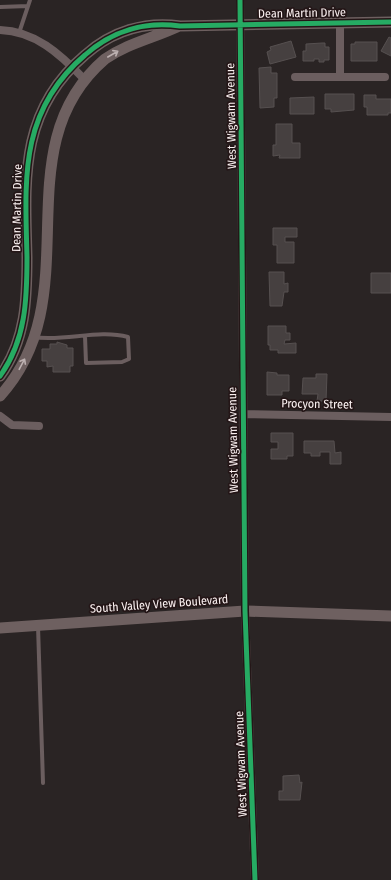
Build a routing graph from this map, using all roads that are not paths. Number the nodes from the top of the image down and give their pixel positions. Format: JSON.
{"nodes":[{"id":1,"x":30,"y":0,"type":"edge"},
{"id":2,"x":240,"y":0,"type":"edge"},
{"id":3,"x":28,"y":6,"type":"junction"},
{"id":4,"x":0,"y":7,"type":"edge"},
{"id":5,"x":340,"y":22,"type":"junction"},
{"id":6,"x":391,"y":22,"type":"edge"},
{"id":7,"x":240,"y":24,"type":"junction"},
{"id":8,"x":180,"y":26,"type":"junction"},
{"id":9,"x":0,"y":30,"type":"edge"},
{"id":10,"x":19,"y":33,"type":"junction"},
{"id":11,"x":72,"y":66,"type":"junction"},
{"id":12,"x":295,"y":77,"type":"dead end"},
{"id":13,"x":340,"y":77,"type":"junction"},
{"id":14,"x":385,"y":77,"type":"dead end"},
{"id":15,"x":83,"y":78,"type":"junction"},
{"id":16,"x":43,"y":151,"type":"dead end"},
{"id":17,"x":41,"y":162,"type":"dead end"},
{"id":18,"x":27,"y":265,"type":"junction"},
{"id":19,"x":40,"y":265,"type":"junction"},
{"id":20,"x":27,"y":286,"type":"junction"},
{"id":21,"x":85,"y":336,"type":"junction"},
{"id":22,"x":33,"y":337,"type":"junction"},
{"id":23,"x":0,"y":376,"type":"edge"},
{"id":24,"x":0,"y":396,"type":"edge"},
{"id":25,"x":243,"y":414,"type":"junction"},
{"id":26,"x":0,"y":416,"type":"edge"},
{"id":27,"x":391,"y":417,"type":"edge"},
{"id":28,"x":39,"y":426,"type":"dead end"},
{"id":29,"x":245,"y":611,"type":"junction"},
{"id":30,"x":391,"y":616,"type":"edge"},
{"id":31,"x":38,"y":626,"type":"junction"},
{"id":32,"x":0,"y":628,"type":"edge"},
{"id":33,"x":43,"y":783,"type":"dead end"},
{"id":34,"x":255,"y":880,"type":"edge"}],
"edges":[{"from":1,"to":3,"type":"lane"},
{"from":2,"to":7,"type":"street","name":"West Wigwam Avenue"},
{"from":3,"to":4,"type":"lane"},
{"from":3,"to":10,"type":"lane"},
{"from":5,"to":6,"type":"street","name":"Dean Martin Drive"},
{"from":5,"to":7,"type":"street","name":"Dean Martin Drive"},
{"from":5,"to":13,"type":"street"},
{"from":7,"to":8,"type":"street","name":"Dean Martin Drive"},
{"from":7,"to":25,"type":"street","name":"West Wigwam Avenue"},
{"from":8,"to":11,"type":"street","name":"Dean Martin Drive"},
{"from":15,"to":8,"type":"street","name":"Dean Martin Drive","one_way":true},
{"from":9,"to":10,"type":"street"},
{"from":10,"to":11,"type":"street"},
{"from":11,"to":15,"type":"street"},
{"from":11,"to":18,"type":"street","name":"Dean Martin Drive"},
{"from":12,"to":13,"type":"street"},
{"from":13,"to":14,"type":"street"},
{"from":15,"to":16,"type":"street","name":"Dean Martin Drive"},
{"from":17,"to":19,"type":"street","name":"Dean Martin Drive"},
{"from":18,"to":19,"type":"street"},
{"from":18,"to":20,"type":"street","name":"Dean Martin Drive"},
{"from":19,"to":22,"type":"street","name":"Dean Martin Drive"},
{"from":20,"to":22,"type":"street"},
{"from":20,"to":23,"type":"street","name":"Dean Martin Drive"},
{"from":21,"to":21,"type":"lane"},
{"from":21,"to":22,"type":"lane"},
{"from":24,"to":22,"type":"street","name":"Dean Martin Drive","one_way":true},
{"from":25,"to":27,"type":"street","name":"Procyon Street"},
{"from":25,"to":29,"type":"street","name":"West Wigwam Avenue"},
{"from":26,"to":28,"type":"street"},
{"from":29,"to":30,"type":"street","name":"South Valley View Boulevard"},
{"from":29,"to":31,"type":"street","name":"South Valley View Boulevard"},
{"from":29,"to":34,"type":"street","name":"West Wigwam Avenue"},
{"from":31,"to":32,"type":"street","name":"South Valley View Boulevard"},
{"from":31,"to":33,"type":"lane"}]}
